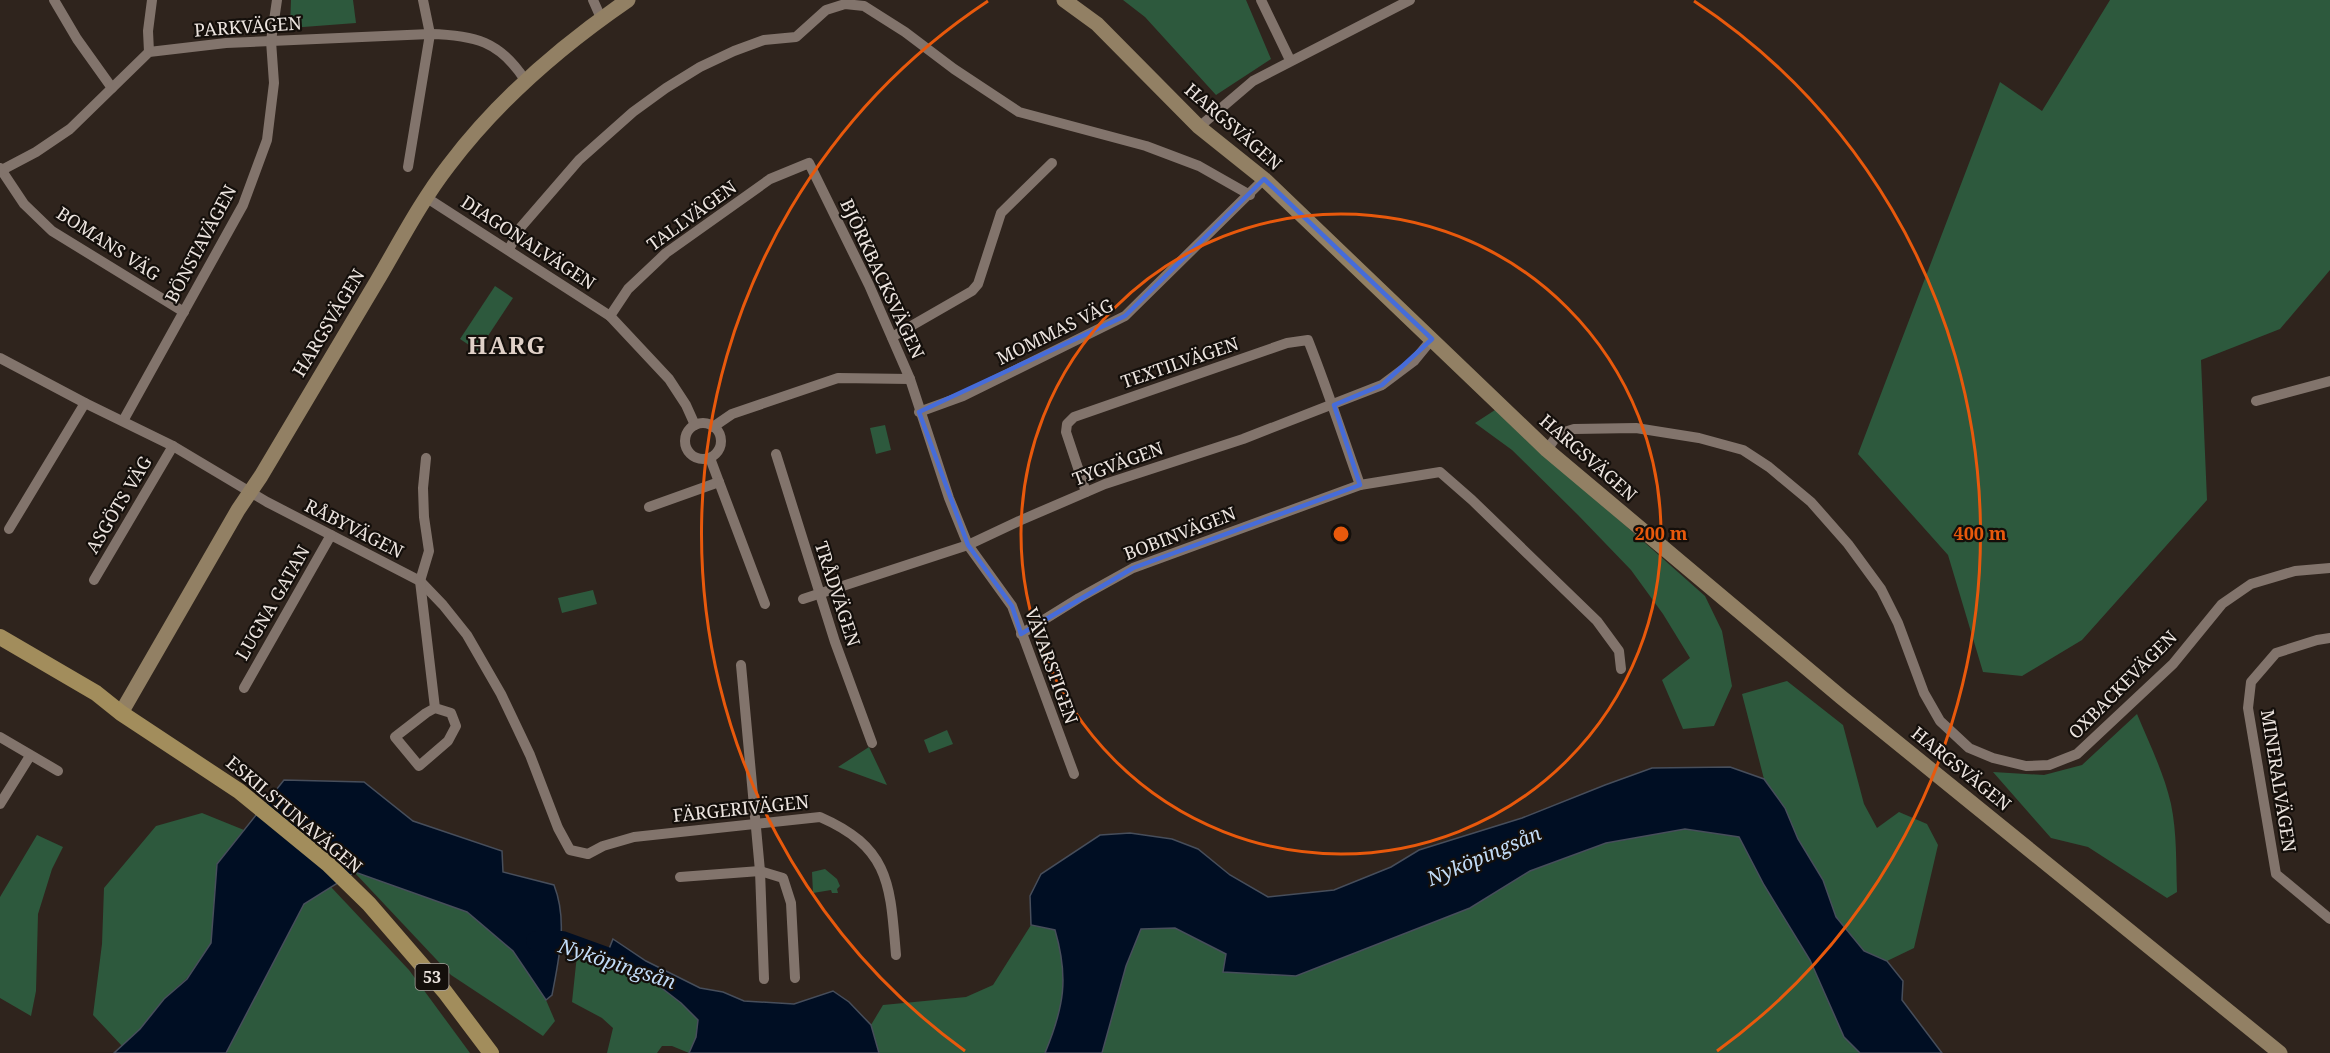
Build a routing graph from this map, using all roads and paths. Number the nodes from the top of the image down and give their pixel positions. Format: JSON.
{"nodes":[{"id":1,"x":54,"y":0,"type":"edge"},
{"id":2,"x":152,"y":0,"type":"edge"},
{"id":3,"x":277,"y":0,"type":"edge"},
{"id":4,"x":423,"y":0,"type":"edge"},
{"id":5,"x":593,"y":0,"type":"edge"},
{"id":6,"x":628,"y":0,"type":"edge"},
{"id":7,"x":1064,"y":0,"type":"edge"},
{"id":8,"x":1261,"y":0,"type":"edge"},
{"id":9,"x":1410,"y":0,"type":"edge"},
{"id":10,"x":601,"y":18,"type":"junction"},
{"id":11,"x":430,"y":34,"type":"junction"},
{"id":12,"x":272,"y":41,"type":"junction"},
{"id":13,"x":149,"y":52,"type":"junction"},
{"id":14,"x":1290,"y":60,"type":"junction"},
{"id":15,"x":525,"y":80,"type":"junction"},
{"id":16,"x":112,"y":88,"type":"junction"},
{"id":17,"x":1199,"y":127,"type":"junction"},
{"id":18,"x":810,"y":162,"type":"joint"},
{"id":19,"x":1052,"y":163,"type":"dead end"},
{"id":20,"x":408,"y":167,"type":"dead end"},
{"id":21,"x":1,"y":170,"type":"edge"},
{"id":22,"x":1264,"y":178,"type":"junction"},
{"id":23,"x":1250,"y":195,"type":"junction"},
{"id":24,"x":427,"y":198,"type":"junction"},
{"id":25,"x":509,"y":249,"type":"junction"},
{"id":26,"x":184,"y":312,"type":"junction"},
{"id":27,"x":610,"y":316,"type":"junction"},
{"id":28,"x":891,"y":337,"type":"junction"},
{"id":29,"x":1432,"y":339,"type":"junction"},
{"id":30,"x":0,"y":358,"type":"edge"},
{"id":31,"x":910,"y":379,"type":"junction"},
{"id":32,"x":2330,"y":381,"type":"edge"},
{"id":33,"x":2256,"y":401,"type":"dead end"},
{"id":34,"x":85,"y":403,"type":"junction"},
{"id":35,"x":1334,"y":405,"type":"junction"},
{"id":36,"x":919,"y":412,"type":"junction"},
{"id":37,"x":123,"y":421,"type":"junction"},
{"id":38,"x":695,"y":426,"type":"junction"},
{"id":39,"x":713,"y":427,"type":"junction"},
{"id":40,"x":173,"y":447,"type":"junction"},
{"id":41,"x":1547,"y":450,"type":"junction"},
{"id":42,"x":776,"y":454,"type":"dead end"},
{"id":43,"x":426,"y":458,"type":"dead end"},
{"id":44,"x":710,"y":458,"type":"junction"},
{"id":45,"x":719,"y":482,"type":"junction"},
{"id":46,"x":1360,"y":486,"type":"junction"},
{"id":47,"x":251,"y":492,"type":"junction"},
{"id":48,"x":1086,"y":492,"type":"junction"},
{"id":49,"x":649,"y":507,"type":"dead end"},
{"id":50,"x":9,"y":530,"type":"dead end"},
{"id":51,"x":331,"y":535,"type":"junction"},
{"id":52,"x":968,"y":545,"type":"junction"},
{"id":53,"x":2330,"y":568,"type":"edge"},
{"id":54,"x":94,"y":580,"type":"dead end"},
{"id":55,"x":420,"y":581,"type":"junction"},
{"id":56,"x":819,"y":594,"type":"junction"},
{"id":57,"x":803,"y":599,"type":"dead end"},
{"id":58,"x":765,"y":604,"type":"dead end"},
{"id":59,"x":1021,"y":634,"type":"junction"},
{"id":60,"x":0,"y":638,"type":"edge"},
{"id":61,"x":2330,"y":638,"type":"edge"},
{"id":62,"x":0,"y":649,"type":"edge"},
{"id":63,"x":741,"y":665,"type":"dead end"},
{"id":64,"x":1621,"y":669,"type":"dead end"},
{"id":65,"x":244,"y":688,"type":"dead end"},
{"id":66,"x":435,"y":708,"type":"junction"},
{"id":67,"x":121,"y":713,"type":"junction"},
{"id":68,"x":0,"y":737,"type":"edge"},
{"id":69,"x":872,"y":743,"type":"dead end"},
{"id":70,"x":30,"y":756,"type":"junction"},
{"id":71,"x":58,"y":771,"type":"dead end"},
{"id":72,"x":1074,"y":774,"type":"dead end"},
{"id":73,"x":0,"y":804,"type":"edge"},
{"id":74,"x":754,"y":823,"type":"junction"},
{"id":75,"x":570,"y":850,"type":"joint"},
{"id":76,"x":760,"y":872,"type":"junction"},
{"id":77,"x":680,"y":877,"type":"dead end"},
{"id":78,"x":2330,"y":918,"type":"edge"},
{"id":79,"x":896,"y":955,"type":"dead end"},
{"id":80,"x":795,"y":978,"type":"dead end"},
{"id":81,"x":764,"y":979,"type":"dead end"},
{"id":82,"x":491,"y":1053,"type":"edge"},
{"id":83,"x":2280,"y":1053,"type":"edge"}],
"edges":[{"from":1,"to":16,"type":"street"},
{"from":2,"to":13,"type":"street"},
{"from":3,"to":12,"type":"street","name":"BÖNSTAVÄGEN"},
{"from":4,"to":11,"type":"street"},
{"from":5,"to":10,"type":"street"},
{"from":6,"to":10,"type":"street","name":"HARGSVÄGEN"},
{"from":7,"to":17,"type":"street","name":"HARGSVÄGEN"},
{"from":8,"to":14,"type":"street"},
{"from":9,"to":14,"type":"street"},
{"from":10,"to":15,"type":"street","name":"HARGSVÄGEN"},
{"from":11,"to":12,"type":"street","name":"PARKVÄGEN"},
{"from":11,"to":15,"type":"street","name":"PARKVÄGEN"},
{"from":11,"to":20,"type":"street"},
{"from":12,"to":13,"type":"street","name":"PARKVÄGEN"},
{"from":12,"to":26,"type":"street","name":"BÖNSTAVÄGEN"},
{"from":13,"to":16,"type":"street"},
{"from":14,"to":17,"type":"street"},
{"from":15,"to":24,"type":"street","name":"HARGSVÄGEN"},
{"from":16,"to":21,"type":"street"},
{"from":17,"to":22,"type":"street","name":"HARGSVÄGEN"},
{"from":18,"to":27,"type":"street","name":"TALLVÄGEN"},
{"from":18,"to":28,"type":"street","name":"BJÖRKBACKSVÄGEN"},
{"from":19,"to":28,"type":"street"},
{"from":21,"to":26,"type":"street","name":"BOMANS VÄG"},
{"from":22,"to":23,"type":"street","name":"MOMMAS VÄG"},
{"from":22,"to":29,"type":"street","name":"HARGSVÄGEN"},
{"from":23,"to":25,"type":"street"},
{"from":23,"to":36,"type":"street","name":"MOMMAS VÄG"},
{"from":24,"to":25,"type":"street","name":"DIAGONALVÄGEN"},
{"from":24,"to":47,"type":"street","name":"HARGSVÄGEN"},
{"from":25,"to":27,"type":"street","name":"DIAGONALVÄGEN"},
{"from":26,"to":37,"type":"street","name":"BÖNSTAVÄGEN"},
{"from":27,"to":38,"type":"street","name":"DIAGONALVÄGEN"},
{"from":28,"to":31,"type":"street","name":"BJÖRKBACKSVÄGEN"},
{"from":29,"to":35,"type":"street","name":"TYGVÄGEN"},
{"from":29,"to":41,"type":"street","name":"HARGSVÄGEN"},
{"from":30,"to":34,"type":"street","name":"RÅBYVÄGEN"},
{"from":31,"to":36,"type":"street","name":"BJÖRKBACKSVÄGEN"},
{"from":31,"to":39,"type":"street"},
{"from":32,"to":33,"type":"street"},
{"from":34,"to":37,"type":"street","name":"RÅBYVÄGEN"},
{"from":34,"to":50,"type":"street"},
{"from":35,"to":46,"type":"street"},
{"from":35,"to":48,"type":"street","name":"TYGVÄGEN"},
{"from":35,"to":48,"type":"street","name":"TEXTILVÄGEN"},
{"from":36,"to":52,"type":"street","name":"BJÖRKBACKSVÄGEN"},
{"from":37,"to":40,"type":"street","name":"RÅBYVÄGEN"},
{"from":38,"to":39,"type":"street"},
{"from":38,"to":44,"type":"street"},
{"from":39,"to":44,"type":"street"},
{"from":40,"to":47,"type":"street","name":"RÅBYVÄGEN"},
{"from":40,"to":54,"type":"street","name":"ASGÖTS VÄG"},
{"from":41,"to":53,"type":"street","name":"OXBACKEVÄGEN"},
{"from":41,"to":83,"type":"street","name":"HARGSVÄGEN"},
{"from":42,"to":56,"type":"street","name":"TRÅDVÄGEN"},
{"from":43,"to":55,"type":"street"},
{"from":44,"to":45,"type":"street"},
{"from":45,"to":49,"type":"street"},
{"from":45,"to":58,"type":"street"},
{"from":46,"to":59,"type":"street","name":"BOBINVÄGEN"},
{"from":46,"to":64,"type":"street","name":"BOBINVÄGEN"},
{"from":47,"to":51,"type":"street","name":"RÅBYVÄGEN"},
{"from":47,"to":67,"type":"street","name":"HARGSVÄGEN"},
{"from":48,"to":52,"type":"street","name":"TYGVÄGEN"},
{"from":51,"to":55,"type":"street","name":"RÅBYVÄGEN"},
{"from":51,"to":65,"type":"street","name":"LUGNA GATAN"},
{"from":52,"to":56,"type":"street","name":"TYGVÄGEN"},
{"from":52,"to":59,"type":"street","name":"VÄVARSTIGEN"},
{"from":55,"to":66,"type":"street"},
{"from":55,"to":75,"type":"street","name":"RÅBYVÄGEN"},
{"from":56,"to":57,"type":"street","name":"TYGVÄGEN"},
{"from":56,"to":69,"type":"street","name":"TRÅDVÄGEN"},
{"from":59,"to":72,"type":"street","name":"VÄVARSTIGEN"},
{"from":60,"to":67,"type":"main road","name":"ESKILSTUNAVÄGEN","number":"53"},
{"from":61,"to":78,"type":"street","name":"MINERALVÄGEN"},
{"from":62,"to":67,"type":"main road","name":"ESKILSTUNAVÄGEN","number":"53"},
{"from":63,"to":74,"type":"street"},
{"from":66,"to":66,"type":"street"},
{"from":67,"to":82,"type":"main road","name":"ESKILSTUNAVÄGEN","number":"53"},
{"from":68,"to":70,"type":"street"},
{"from":70,"to":71,"type":"street"},
{"from":70,"to":73,"type":"street"},
{"from":74,"to":75,"type":"street","name":"FÄRGERIVÄGEN"},
{"from":74,"to":76,"type":"street"},
{"from":74,"to":79,"type":"street","name":"FÄRGERIVÄGEN"},
{"from":76,"to":77,"type":"street"},
{"from":76,"to":80,"type":"street"},
{"from":76,"to":81,"type":"street"}]}
